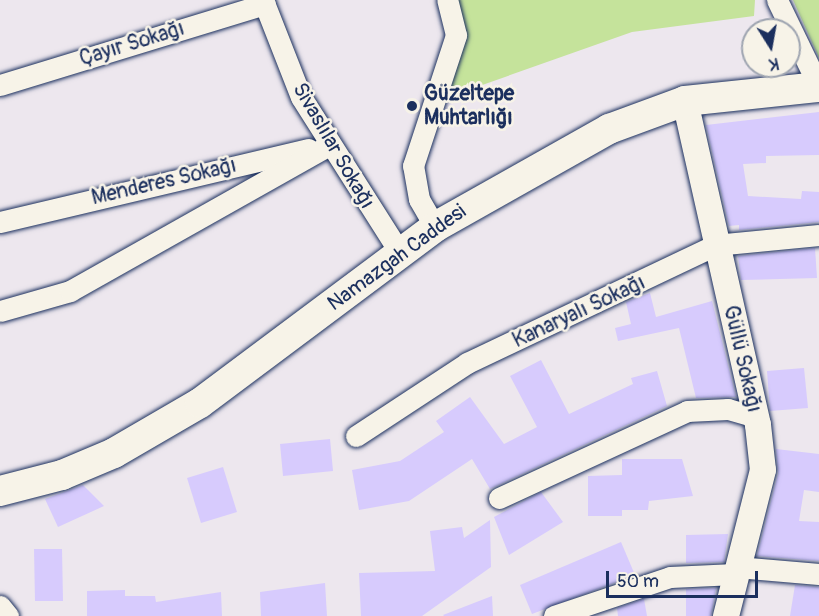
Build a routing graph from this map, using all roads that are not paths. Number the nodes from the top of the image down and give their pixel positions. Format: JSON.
{"nodes":[{"id":1,"x":447,"y":0,"type":"edge"},
{"id":2,"x":777,"y":0,"type":"edge"},
{"id":3,"x":264,"y":2,"type":"edge"},
{"id":4,"x":0,"y":85,"type":"edge"},
{"id":5,"x":819,"y":87,"type":"edge"},
{"id":6,"x":685,"y":101,"type":"junction"},
{"id":7,"x":329,"y":145,"type":"junction"},
{"id":8,"x":0,"y":222,"type":"edge"},
{"id":9,"x":435,"y":227,"type":"junction"},
{"id":10,"x":819,"y":236,"type":"edge"},
{"id":11,"x":715,"y":245,"type":"junction"},
{"id":12,"x":400,"y":253,"type":"junction"},
{"id":13,"x":0,"y":310,"type":"edge"},
{"id":14,"x":756,"y":417,"type":"junction"},
{"id":15,"x":356,"y":436,"type":"dead end"},
{"id":16,"x":0,"y":491,"type":"edge"},
{"id":17,"x":499,"y":498,"type":"dead end"},
{"id":18,"x":736,"y":570,"type":"junction"},
{"id":19,"x":819,"y":574,"type":"edge"},
{"id":20,"x":0,"y":606,"type":"edge"},
{"id":21,"x":8,"y":616,"type":"edge"},
{"id":22,"x":554,"y":616,"type":"edge"},
{"id":23,"x":726,"y":616,"type":"edge"}],
"edges":[{"from":1,"to":9,"type":"street"},
{"from":2,"to":5,"type":"street"},
{"from":3,"to":4,"type":"street","name":"Çayır Sokağı"},
{"from":3,"to":7,"type":"street","name":"Sivaslılar Sokağı"},
{"from":5,"to":6,"type":"main road","name":"Namazgah Caddesi"},
{"from":6,"to":9,"type":"main road","name":"Namazgah Caddesi"},
{"from":6,"to":11,"type":"street","name":"Güllü Sokağı"},
{"from":7,"to":8,"type":"street","name":"Menderes Sokağı"},
{"from":7,"to":12,"type":"street","name":"Sivaslılar Sokağı"},
{"from":7,"to":13,"type":"street"},
{"from":9,"to":12,"type":"main road","name":"Namazgah Caddesi"},
{"from":10,"to":11,"type":"street","name":"Kanaryalı Sokağı"},
{"from":11,"to":14,"type":"street","name":"Güllü Sokağı"},
{"from":11,"to":15,"type":"street","name":"Kanaryalı Sokağı"},
{"from":12,"to":16,"type":"main road","name":"Namazgah Caddesi"},
{"from":14,"to":17,"type":"street"},
{"from":14,"to":18,"type":"street","name":"Güllü Sokağı"},
{"from":18,"to":19,"type":"street"},
{"from":18,"to":22,"type":"street"},
{"from":18,"to":23,"type":"street","name":"Güllü Sokağı"},
{"from":20,"to":21,"type":"street"}]}
